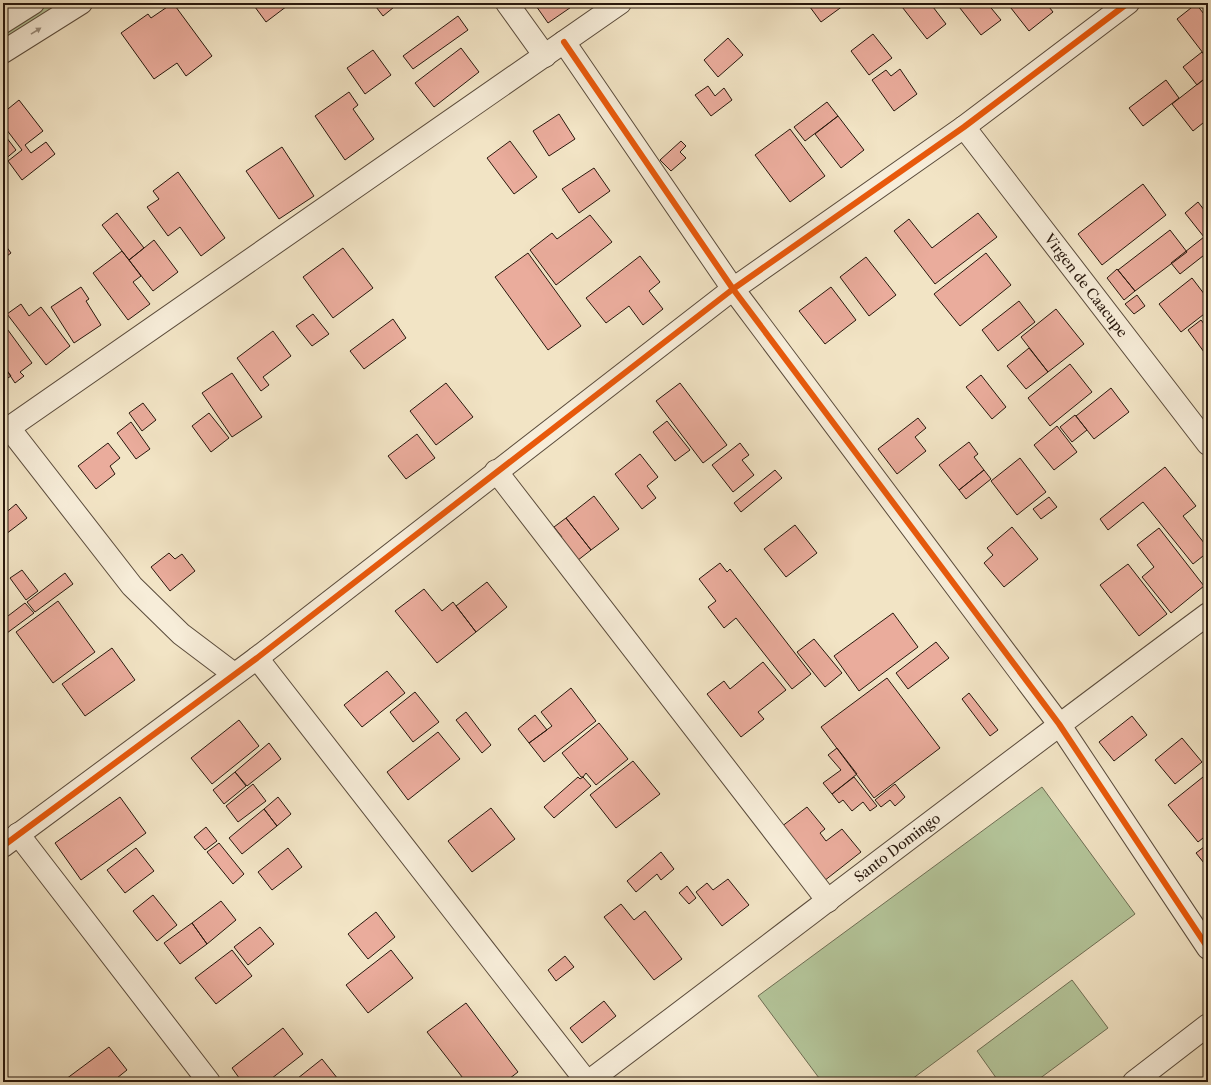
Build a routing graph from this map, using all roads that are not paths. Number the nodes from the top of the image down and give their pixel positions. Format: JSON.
{"nodes":[{"id":1,"x":33,"y":3,"type":"edge"},
{"id":2,"x":81,"y":3,"type":"edge"},
{"id":3,"x":507,"y":3,"type":"edge"},
{"id":4,"x":620,"y":3,"type":"edge"},
{"id":5,"x":1128,"y":3,"type":"edge"},
{"id":6,"x":3,"y":22,"type":"edge"},
{"id":7,"x":564,"y":42,"type":"junction"},
{"id":8,"x":3,"y":52,"type":"edge"},
{"id":9,"x":545,"y":56,"type":"junction"},
{"id":10,"x":964,"y":127,"type":"junction"},
{"id":11,"x":733,"y":289,"type":"junction"},
{"id":12,"x":6,"y":430,"type":"edge"},
{"id":13,"x":1208,"y":444,"type":"edge"},
{"id":14,"x":496,"y":471,"type":"junction"},
{"id":15,"x":1208,"y":614,"type":"edge"},
{"id":16,"x":257,"y":658,"type":"junction"},
{"id":17,"x":234,"y":674,"type":"junction"},
{"id":18,"x":1060,"y":724,"type":"junction"},
{"id":19,"x":10,"y":840,"type":"edge"},
{"id":20,"x":828,"y":901,"type":"junction"},
{"id":21,"x":1208,"y":948,"type":"edge"},
{"id":22,"x":1208,"y":1025,"type":"edge"},
{"id":23,"x":209,"y":1082,"type":"edge"},
{"id":24,"x":587,"y":1082,"type":"edge"},
{"id":25,"x":1134,"y":1082,"type":"edge"}],
"edges":[{"from":1,"to":6,"type":"street"},
{"from":8,"to":2,"type":"street","one_way":true},
{"from":3,"to":9,"type":"street"},
{"from":4,"to":7,"type":"street"},
{"from":5,"to":10,"type":"street"},
{"from":7,"to":9,"type":"street"},
{"from":7,"to":11,"type":"street"},
{"from":9,"to":12,"type":"street"},
{"from":10,"to":11,"type":"street"},
{"from":10,"to":13,"type":"street","name":"Virgen de Caacupe"},
{"from":11,"to":14,"type":"street"},
{"from":11,"to":18,"type":"street"},
{"from":12,"to":17,"type":"street"},
{"from":14,"to":16,"type":"street"},
{"from":14,"to":20,"type":"street"},
{"from":15,"to":18,"type":"street","name":"Santo Domingo"},
{"from":16,"to":17,"type":"street"},
{"from":16,"to":24,"type":"street"},
{"from":17,"to":19,"type":"street"},
{"from":18,"to":20,"type":"street","name":"Santo Domingo"},
{"from":18,"to":21,"type":"street"},
{"from":19,"to":23,"type":"street"},
{"from":20,"to":24,"type":"street","name":"Santo Domingo"},
{"from":22,"to":25,"type":"street"}]}
